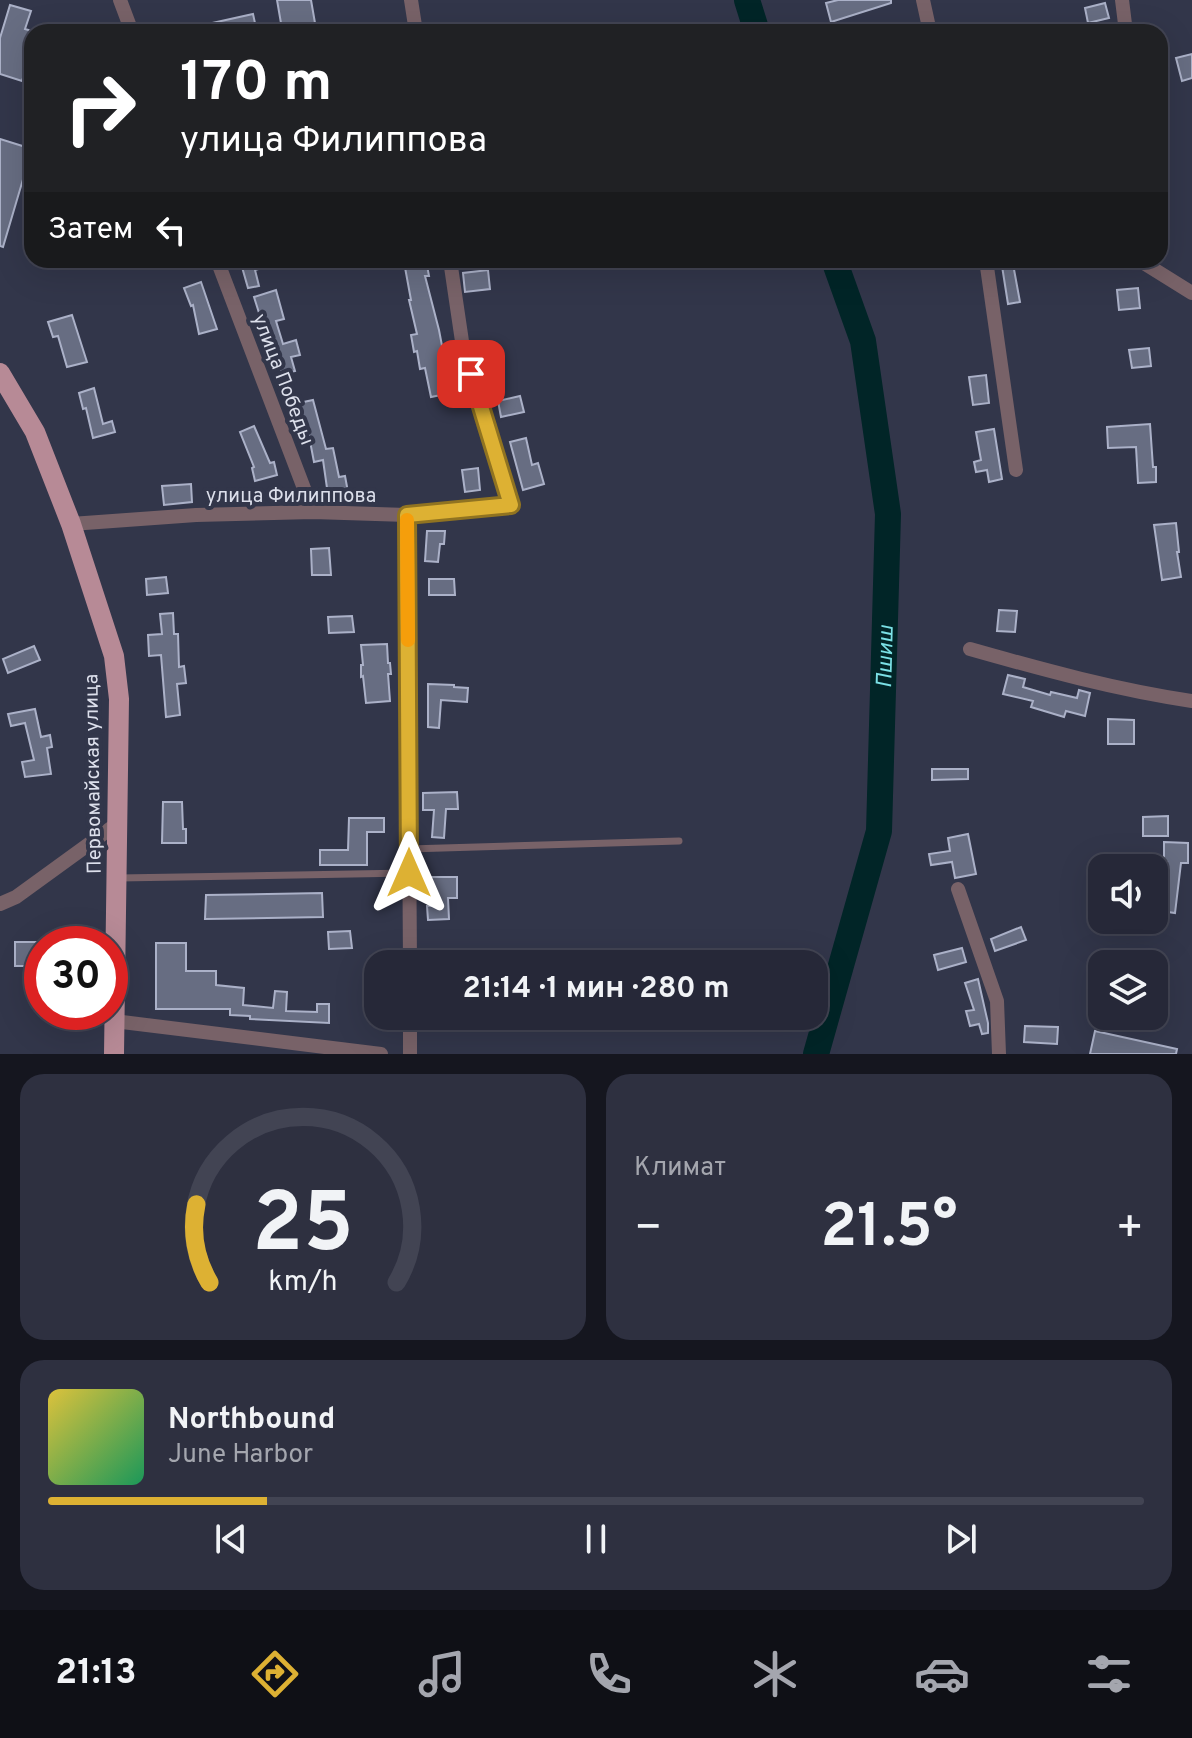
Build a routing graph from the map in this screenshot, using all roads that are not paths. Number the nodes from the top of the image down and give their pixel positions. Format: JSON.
{"nodes":[{"id":1,"x":120,"y":0,"type":"edge"},
{"id":2,"x":411,"y":0,"type":"edge"},
{"id":3,"x":923,"y":0,"type":"edge"},
{"id":4,"x":1122,"y":0,"type":"edge"},
{"id":5,"x":129,"y":24,"type":"edge"},
{"id":6,"x":415,"y":24,"type":"edge"},
{"id":7,"x":928,"y":24,"type":"edge"},
{"id":8,"x":1125,"y":24,"type":"edge"},
{"id":9,"x":220,"y":268,"type":"edge"},
{"id":10,"x":451,"y":268,"type":"edge"},
{"id":11,"x":987,"y":268,"type":"edge"},
{"id":12,"x":1152,"y":268,"type":"edge"},
{"id":13,"x":1192,"y":293,"type":"edge"},
{"id":14,"x":0,"y":373,"type":"edge"},
{"id":15,"x":1016,"y":470,"type":"dead end"},
{"id":16,"x":313,"y":512,"type":"junction"},
{"id":17,"x":407,"y":515,"type":"junction"},
{"id":18,"x":71,"y":524,"type":"junction"},
{"id":19,"x":970,"y":649,"type":"dead end"},
{"id":20,"x":1192,"y":701,"type":"edge"},
{"id":21,"x":118,"y":823,"type":"junction"},
{"id":22,"x":679,"y":841,"type":"dead end"},
{"id":23,"x":409,"y":849,"type":"junction"},
{"id":24,"x":409,"y":873,"type":"junction"},
{"id":25,"x":117,"y":878,"type":"junction"},
{"id":26,"x":958,"y":889,"type":"dead end"},
{"id":27,"x":0,"y":904,"type":"edge"},
{"id":28,"x":116,"y":926,"type":"edge"},
{"id":29,"x":410,"y":950,"type":"edge"},
{"id":30,"x":128,"y":1023,"type":"edge"},
{"id":31,"x":114,"y":1030,"type":"edge"},
{"id":32,"x":410,"y":1030,"type":"edge"},
{"id":33,"x":114,"y":1054,"type":"edge"},
{"id":34,"x":381,"y":1054,"type":"edge"},
{"id":35,"x":410,"y":1054,"type":"edge"},
{"id":36,"x":999,"y":1054,"type":"edge"}],
"edges":[{"from":1,"to":5,"type":"street"},
{"from":2,"to":6,"type":"street"},
{"from":3,"to":7,"type":"street"},
{"from":4,"to":8,"type":"street"},
{"from":9,"to":16,"type":"street","name":"улица Победы"},
{"from":10,"to":17,"type":"street","name":"улица Филиппова"},
{"from":11,"to":15,"type":"street"},
{"from":12,"to":13,"type":"street"},
{"from":14,"to":18,"type":"main road","name":"Первомайская улица"},
{"from":16,"to":17,"type":"street","name":"улица Филиппова"},
{"from":16,"to":18,"type":"street","name":"улица Филиппова"},
{"from":17,"to":23,"type":"street"},
{"from":18,"to":21,"type":"main road","name":"Первомайская улица"},
{"from":19,"to":20,"type":"street"},
{"from":21,"to":25,"type":"main road","name":"Первомайская улица"},
{"from":21,"to":27,"type":"street"},
{"from":22,"to":23,"type":"lane"},
{"from":23,"to":24,"type":"street"},
{"from":24,"to":25,"type":"lane"},
{"from":24,"to":29,"type":"street"},
{"from":25,"to":28,"type":"main road","name":"Первомайская улица"},
{"from":26,"to":36,"type":"street"},
{"from":30,"to":34,"type":"street"},
{"from":31,"to":33,"type":"main road","name":"Первомайская улица"},
{"from":32,"to":35,"type":"street"}]}
